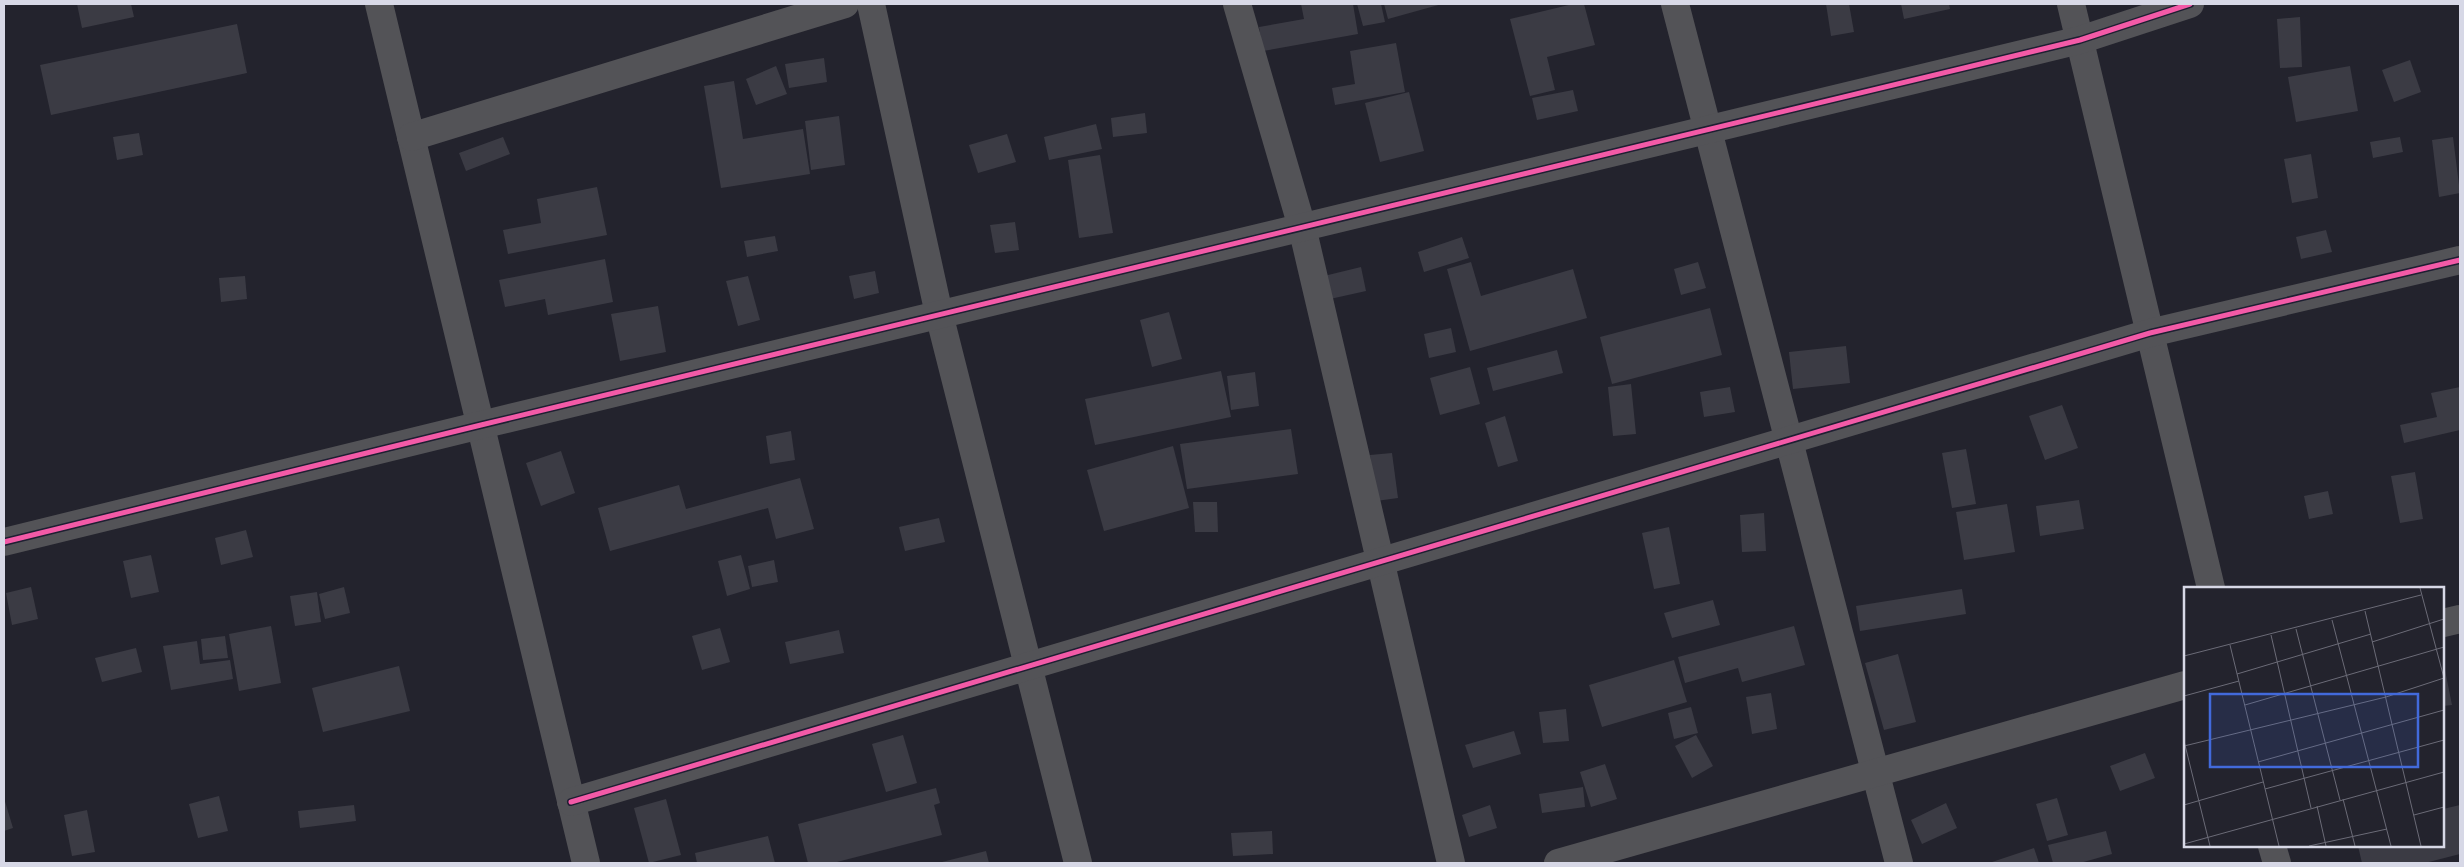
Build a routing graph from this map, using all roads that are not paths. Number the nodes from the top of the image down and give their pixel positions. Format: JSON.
{"nodes":[{"id":1,"x":379,"y":4,"type":"edge"},
{"id":2,"x":845,"y":4,"type":"edge"},
{"id":3,"x":871,"y":4,"type":"edge"},
{"id":4,"x":1237,"y":4,"type":"edge"},
{"id":5,"x":1675,"y":4,"type":"edge"},
{"id":6,"x":2071,"y":4,"type":"edge"},
{"id":7,"x":2190,"y":4,"type":"edge"},
{"id":8,"x":2080,"y":40,"type":"junction"},
{"id":9,"x":1708,"y":130,"type":"junction"},
{"id":10,"x":411,"y":137,"type":"junction"},
{"id":11,"x":1302,"y":227,"type":"junction"},
{"id":12,"x":2460,"y":260,"type":"edge"},
{"id":13,"x":940,"y":314,"type":"junction"},
{"id":14,"x":2150,"y":333,"type":"junction"},
{"id":15,"x":480,"y":425,"type":"junction"},
{"id":16,"x":1788,"y":440,"type":"junction"},
{"id":17,"x":4,"y":542,"type":"edge"},
{"id":18,"x":1380,"y":562,"type":"junction"},
{"id":19,"x":2211,"y":587,"type":"edge"},
{"id":20,"x":2460,"y":619,"type":"edge"},
{"id":21,"x":2444,"y":623,"type":"edge"},
{"id":22,"x":1028,"y":666,"type":"junction"},
{"id":23,"x":2184,"y":685,"type":"edge"},
{"id":24,"x":1875,"y":773,"type":"junction"},
{"id":25,"x":571,"y":802,"type":"junction"},
{"id":26,"x":2272,"y":847,"type":"edge"},
{"id":27,"x":586,"y":863,"type":"edge"},
{"id":28,"x":1078,"y":863,"type":"edge"},
{"id":29,"x":1450,"y":863,"type":"edge"},
{"id":30,"x":1558,"y":863,"type":"edge"},
{"id":31,"x":1899,"y":863,"type":"edge"},
{"id":32,"x":2276,"y":863,"type":"edge"}],
"edges":[{"from":1,"to":10,"type":"street"},
{"from":2,"to":10,"type":"street"},
{"from":3,"to":13,"type":"street"},
{"from":4,"to":11,"type":"street"},
{"from":5,"to":9,"type":"street"},
{"from":6,"to":8,"type":"street"},
{"from":7,"to":8,"type":"street"},
{"from":8,"to":9,"type":"street"},
{"from":8,"to":14,"type":"street"},
{"from":9,"to":11,"type":"street"},
{"from":9,"to":16,"type":"street"},
{"from":10,"to":15,"type":"street"},
{"from":11,"to":13,"type":"street"},
{"from":11,"to":18,"type":"street"},
{"from":12,"to":14,"type":"street"},
{"from":13,"to":15,"type":"street"},
{"from":13,"to":22,"type":"street"},
{"from":14,"to":16,"type":"street"},
{"from":14,"to":19,"type":"street"},
{"from":15,"to":17,"type":"street"},
{"from":15,"to":25,"type":"street"},
{"from":16,"to":18,"type":"street"},
{"from":16,"to":24,"type":"street"},
{"from":18,"to":22,"type":"street"},
{"from":18,"to":29,"type":"street"},
{"from":20,"to":21,"type":"street"},
{"from":22,"to":25,"type":"street"},
{"from":22,"to":28,"type":"street"},
{"from":23,"to":24,"type":"street"},
{"from":24,"to":30,"type":"street"},
{"from":24,"to":31,"type":"street"},
{"from":25,"to":27,"type":"street"},
{"from":26,"to":32,"type":"street"}]}
